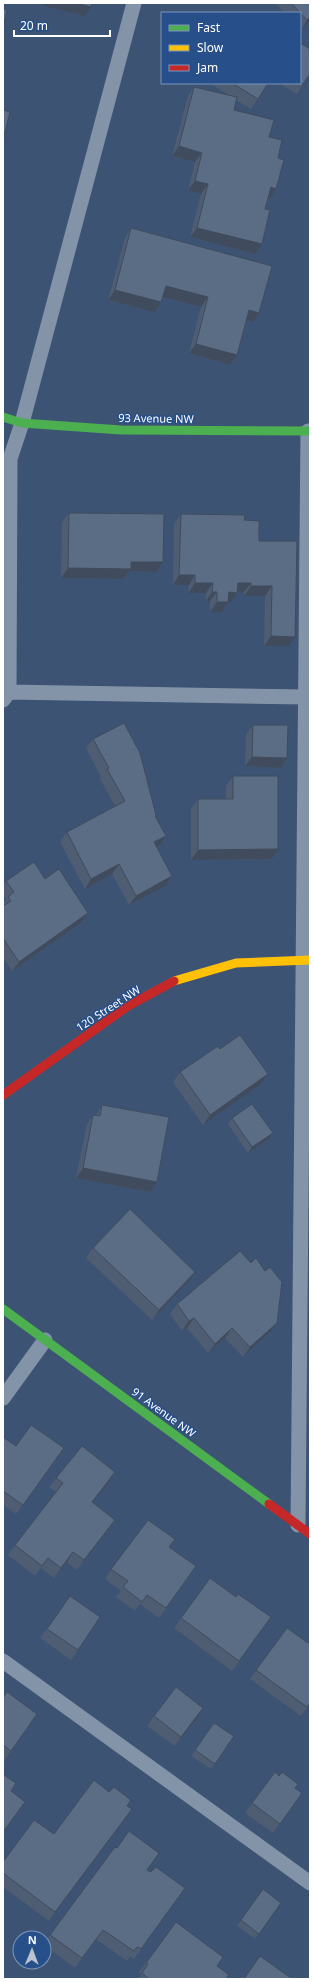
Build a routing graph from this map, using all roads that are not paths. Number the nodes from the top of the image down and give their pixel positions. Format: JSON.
{"nodes":[{"id":1,"x":134,"y":3,"type":"edge"},
{"id":2,"x":3,"y":417,"type":"edge"},
{"id":3,"x":22,"y":423,"type":"junction"},
{"id":4,"x":309,"y":431,"type":"edge"},
{"id":5,"x":6,"y":696,"type":"edge"},
{"id":6,"x":305,"y":697,"type":"junction"},
{"id":7,"x":306,"y":960,"type":"edge"},
{"id":8,"x":3,"y":1095,"type":"edge"},
{"id":9,"x":3,"y":1309,"type":"edge"},
{"id":10,"x":45,"y":1340,"type":"junction"},
{"id":11,"x":3,"y":1398,"type":"edge"},
{"id":12,"x":298,"y":1525,"type":"junction"},
{"id":13,"x":310,"y":1534,"type":"edge"},
{"id":14,"x":3,"y":1661,"type":"edge"},
{"id":15,"x":310,"y":1884,"type":"edge"}],
"edges":[{"from":1,"to":3,"type":"lane"},
{"from":2,"to":3,"type":"street","name":"93 Avenue NW"},
{"from":3,"to":4,"type":"street","name":"93 Avenue NW"},
{"from":3,"to":5,"type":"lane"},
{"from":4,"to":6,"type":"lane"},
{"from":5,"to":6,"type":"lane"},
{"from":6,"to":7,"type":"lane"},
{"from":7,"to":8,"type":"street","name":"120 Street NW"},
{"from":7,"to":12,"type":"lane"},
{"from":9,"to":10,"type":"street","name":"91 Avenue NW"},
{"from":10,"to":11,"type":"lane"},
{"from":10,"to":12,"type":"street","name":"91 Avenue NW"},
{"from":12,"to":13,"type":"street","name":"91 Avenue NW"},
{"from":14,"to":15,"type":"lane"}]}
